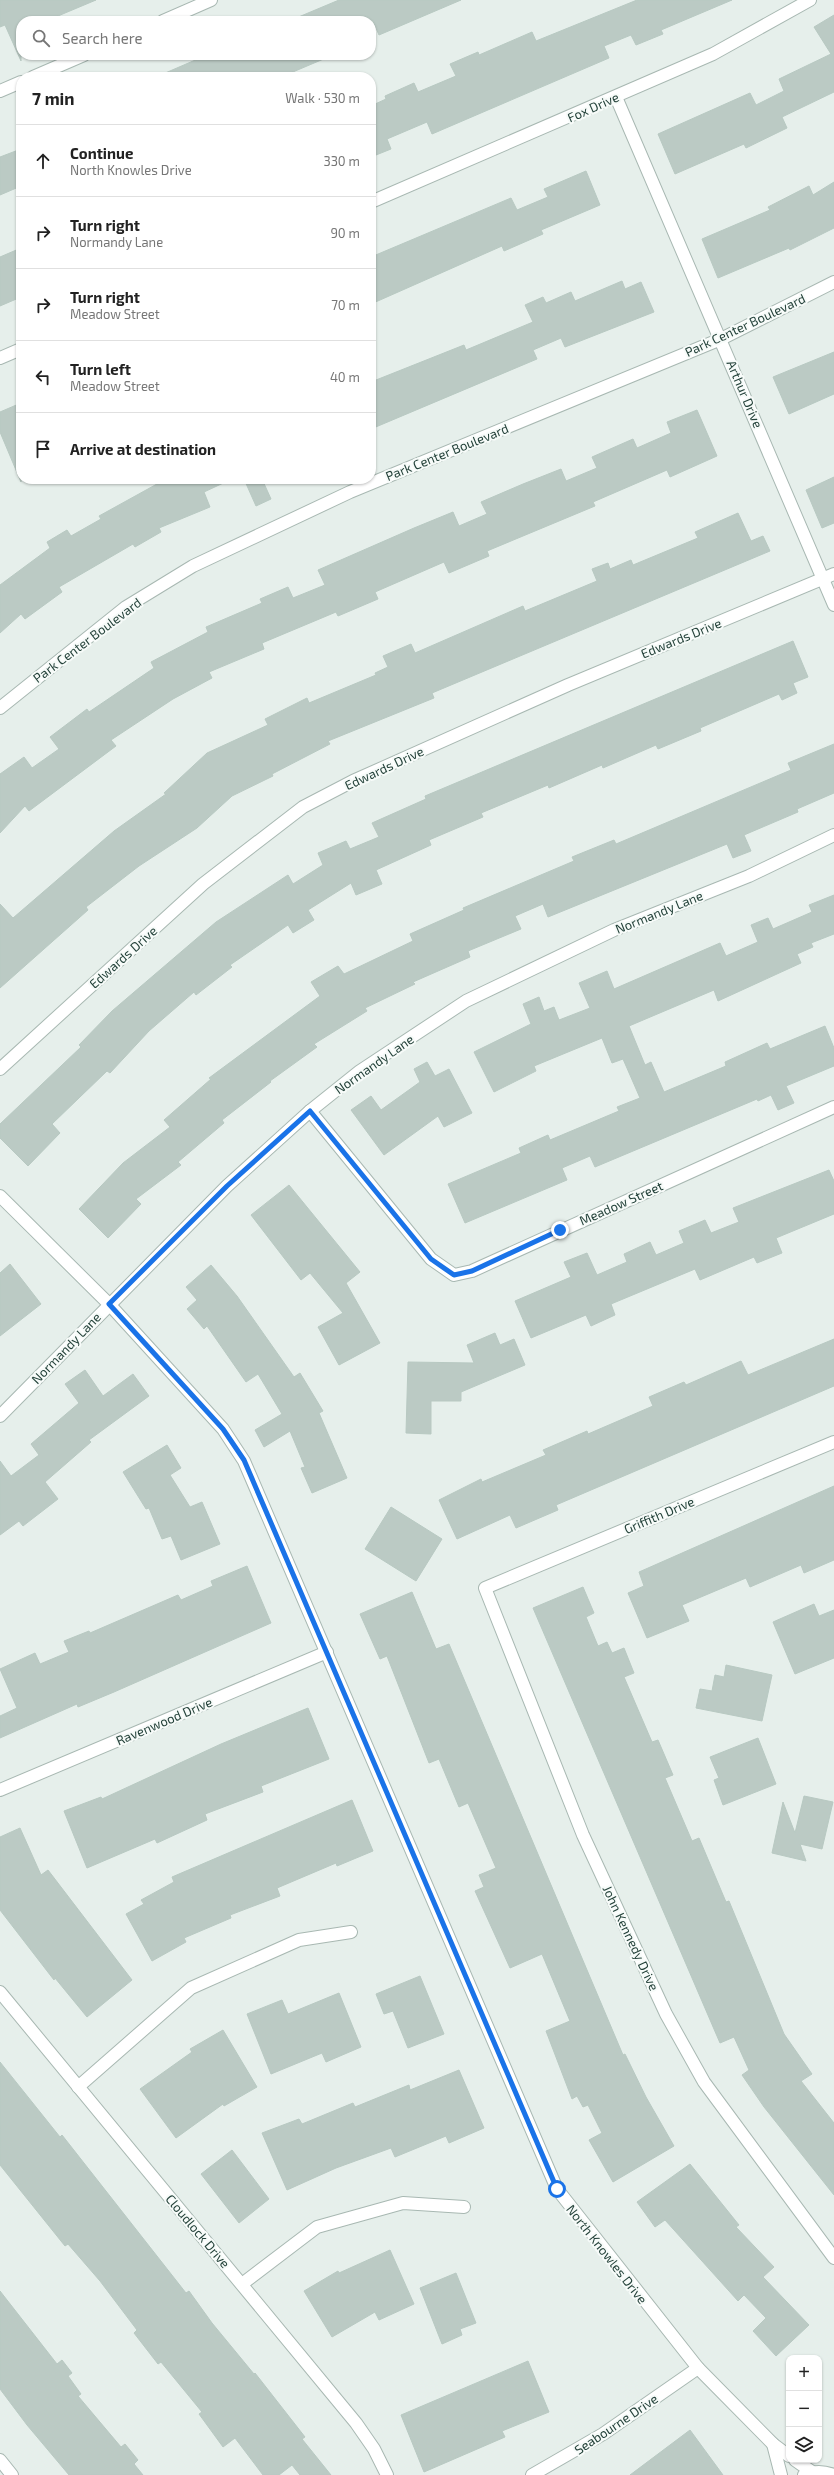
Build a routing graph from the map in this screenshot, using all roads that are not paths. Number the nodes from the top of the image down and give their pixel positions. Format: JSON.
{"nodes":[{"id":1,"x":211,"y":0,"type":"edge"},
{"id":2,"x":810,"y":0,"type":"edge"},
{"id":3,"x":174,"y":16,"type":"edge"},
{"id":4,"x":72,"y":60,"type":"edge"},
{"id":5,"x":45,"y":72,"type":"edge"},
{"id":6,"x":16,"y":84,"type":"edge"},
{"id":7,"x":0,"y":91,"type":"edge"},
{"id":8,"x":616,"y":97,"type":"junction"},
{"id":9,"x":376,"y":200,"type":"edge"},
{"id":10,"x":834,"y":282,"type":"edge"},
{"id":11,"x":721,"y":339,"type":"junction"},
{"id":12,"x":16,"y":351,"type":"edge"},
{"id":13,"x":0,"y":358,"type":"edge"},
{"id":14,"x":376,"y":481,"type":"edge"},
{"id":15,"x":369,"y":484,"type":"edge"},
{"id":16,"x":829,"y":577,"type":"edge"},
{"id":17,"x":834,"y":605,"type":"edge"},
{"id":18,"x":0,"y":708,"type":"edge"},
{"id":19,"x":834,"y":836,"type":"edge"},
{"id":20,"x":0,"y":1069,"type":"edge"},
{"id":21,"x":834,"y":1107,"type":"edge"},
{"id":22,"x":310,"y":1111,"type":"junction"},
{"id":23,"x":0,"y":1196,"type":"edge"},
{"id":24,"x":109,"y":1304,"type":"junction"},
{"id":25,"x":0,"y":1416,"type":"edge"},
{"id":26,"x":834,"y":1442,"type":"edge"},
{"id":27,"x":485,"y":1588,"type":"joint"},
{"id":28,"x":327,"y":1652,"type":"junction"},
{"id":29,"x":0,"y":1790,"type":"edge"},
{"id":30,"x":351,"y":1932,"type":"dead end"},
{"id":31,"x":0,"y":1992,"type":"edge"},
{"id":32,"x":78,"y":2087,"type":"junction"},
{"id":33,"x":464,"y":2207,"type":"dead end"},
{"id":34,"x":834,"y":2258,"type":"edge"},
{"id":35,"x":242,"y":2284,"type":"junction"},
{"id":36,"x":698,"y":2368,"type":"junction"},
{"id":37,"x":773,"y":2444,"type":"junction"},
{"id":38,"x":786,"y":2454,"type":"edge"},
{"id":39,"x":0,"y":2460,"type":"edge"},
{"id":40,"x":798,"y":2463,"type":"edge"},
{"id":41,"x":808,"y":2473,"type":"edge"},
{"id":42,"x":12,"y":2475,"type":"edge"},
{"id":43,"x":387,"y":2475,"type":"edge"},
{"id":44,"x":532,"y":2475,"type":"edge"},
{"id":45,"x":782,"y":2475,"type":"edge"},
{"id":46,"x":834,"y":2475,"type":"edge"}],
"edges":[{"from":1,"to":3,"type":"street"},
{"from":2,"to":8,"type":"street","name":"Fox Drive"},
{"from":4,"to":5,"type":"street"},
{"from":6,"to":7,"type":"street"},
{"from":8,"to":9,"type":"street","name":"Fox Drive"},
{"from":8,"to":11,"type":"street","name":"Arthur Drive"},
{"from":10,"to":11,"type":"street","name":"Park Center Boulevard"},
{"from":11,"to":14,"type":"street","name":"Park Center Boulevard"},
{"from":11,"to":16,"type":"street","name":"Arthur Drive"},
{"from":12,"to":13,"type":"street"},
{"from":15,"to":18,"type":"street","name":"Park Center Boulevard"},
{"from":16,"to":17,"type":"street","name":"Arthur Drive"},
{"from":16,"to":20,"type":"street","name":"Edwards Drive"},
{"from":19,"to":22,"type":"street","name":"Normandy Lane"},
{"from":21,"to":22,"type":"street","name":"Meadow Street"},
{"from":22,"to":24,"type":"street","name":"Normandy Lane"},
{"from":23,"to":24,"type":"street","name":"North Knowles Drive"},
{"from":24,"to":25,"type":"street","name":"Normandy Lane"},
{"from":24,"to":28,"type":"street","name":"North Knowles Drive"},
{"from":26,"to":27,"type":"street","name":"Griffith Drive"},
{"from":27,"to":34,"type":"street","name":"John Kennedy Drive"},
{"from":28,"to":29,"type":"street","name":"Ravenwood Drive"},
{"from":28,"to":36,"type":"street","name":"North Knowles Drive"},
{"from":30,"to":32,"type":"street"},
{"from":31,"to":32,"type":"street","name":"Cloudlock Drive"},
{"from":32,"to":35,"type":"street","name":"Cloudlock Drive"},
{"from":33,"to":35,"type":"street"},
{"from":35,"to":43,"type":"street","name":"Cloudlock Drive"},
{"from":36,"to":37,"type":"street","name":"North Knowles Drive"},
{"from":36,"to":44,"type":"street","name":"Seabourne Drive"},
{"from":37,"to":38,"type":"street","name":"North Knowles Drive"},
{"from":37,"to":45,"type":"street","name":"North Knowles Drive"},
{"from":39,"to":42,"type":"street"},
{"from":40,"to":41,"type":"street"},
{"from":41,"to":46,"type":"street"}]}
